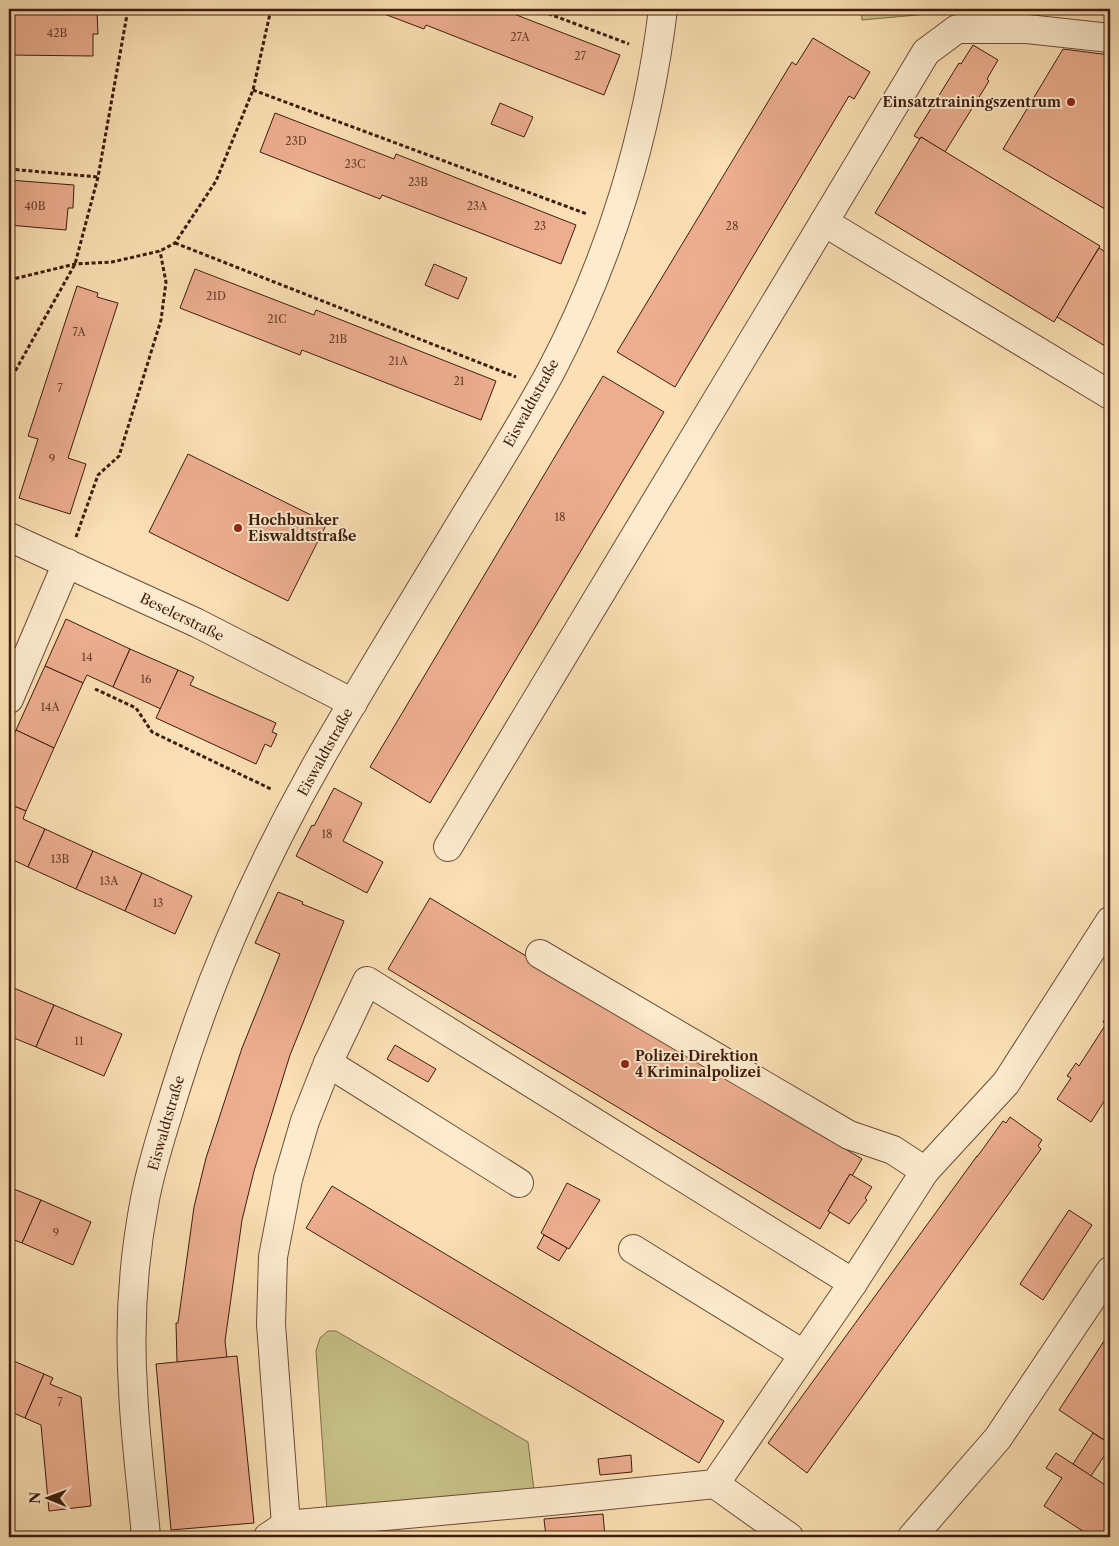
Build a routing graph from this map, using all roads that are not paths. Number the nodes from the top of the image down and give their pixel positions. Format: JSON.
{"nodes":[{"id":1,"x":663,"y":9,"type":"edge"},
{"id":2,"x":1110,"y":38,"type":"edge"},
{"id":3,"x":824,"y":222,"type":"junction"},
{"id":4,"x":1110,"y":395,"type":"edge"},
{"id":5,"x":9,"y":537,"type":"edge"},
{"id":6,"x":67,"y":563,"type":"junction"},
{"id":7,"x":9,"y":699,"type":"edge"},
{"id":8,"x":353,"y":703,"type":"junction"},
{"id":9,"x":448,"y":847,"type":"dead end"},
{"id":10,"x":1110,"y":921,"type":"edge"},
{"id":11,"x":540,"y":954,"type":"dead end"},
{"id":12,"x":328,"y":1063,"type":"junction"},
{"id":13,"x":925,"y":1171,"type":"junction"},
{"id":14,"x":519,"y":1182,"type":"dead end"},
{"id":15,"x":633,"y":1249,"type":"dead end"},
{"id":16,"x":1110,"y":1271,"type":"edge"},
{"id":17,"x":853,"y":1283,"type":"junction"},
{"id":18,"x":803,"y":1354,"type":"junction"},
{"id":19,"x":715,"y":1484,"type":"junction"},
{"id":20,"x":277,"y":1531,"type":"edge"},
{"id":21,"x":146,"y":1537,"type":"edge"},
{"id":22,"x":789,"y":1537,"type":"edge"},
{"id":23,"x":912,"y":1537,"type":"edge"}],
"edges":[{"from":1,"to":8,"type":"street","name":"Eiswaldtstraße"},
{"from":2,"to":3,"type":"street"},
{"from":3,"to":4,"type":"street"},
{"from":3,"to":9,"type":"street"},
{"from":5,"to":6,"type":"street","name":"Beselerstraße"},
{"from":6,"to":7,"type":"street"},
{"from":6,"to":8,"type":"street","name":"Beselerstraße"},
{"from":8,"to":21,"type":"street","name":"Eiswaldtstraße"},
{"from":10,"to":13,"type":"street"},
{"from":11,"to":13,"type":"street"},
{"from":12,"to":14,"type":"street"},
{"from":12,"to":17,"type":"street"},
{"from":12,"to":20,"type":"street"},
{"from":13,"to":17,"type":"street"},
{"from":15,"to":18,"type":"street"},
{"from":16,"to":23,"type":"street"},
{"from":17,"to":18,"type":"street"},
{"from":18,"to":19,"type":"street"},
{"from":19,"to":20,"type":"street"},
{"from":19,"to":22,"type":"street"}]}
